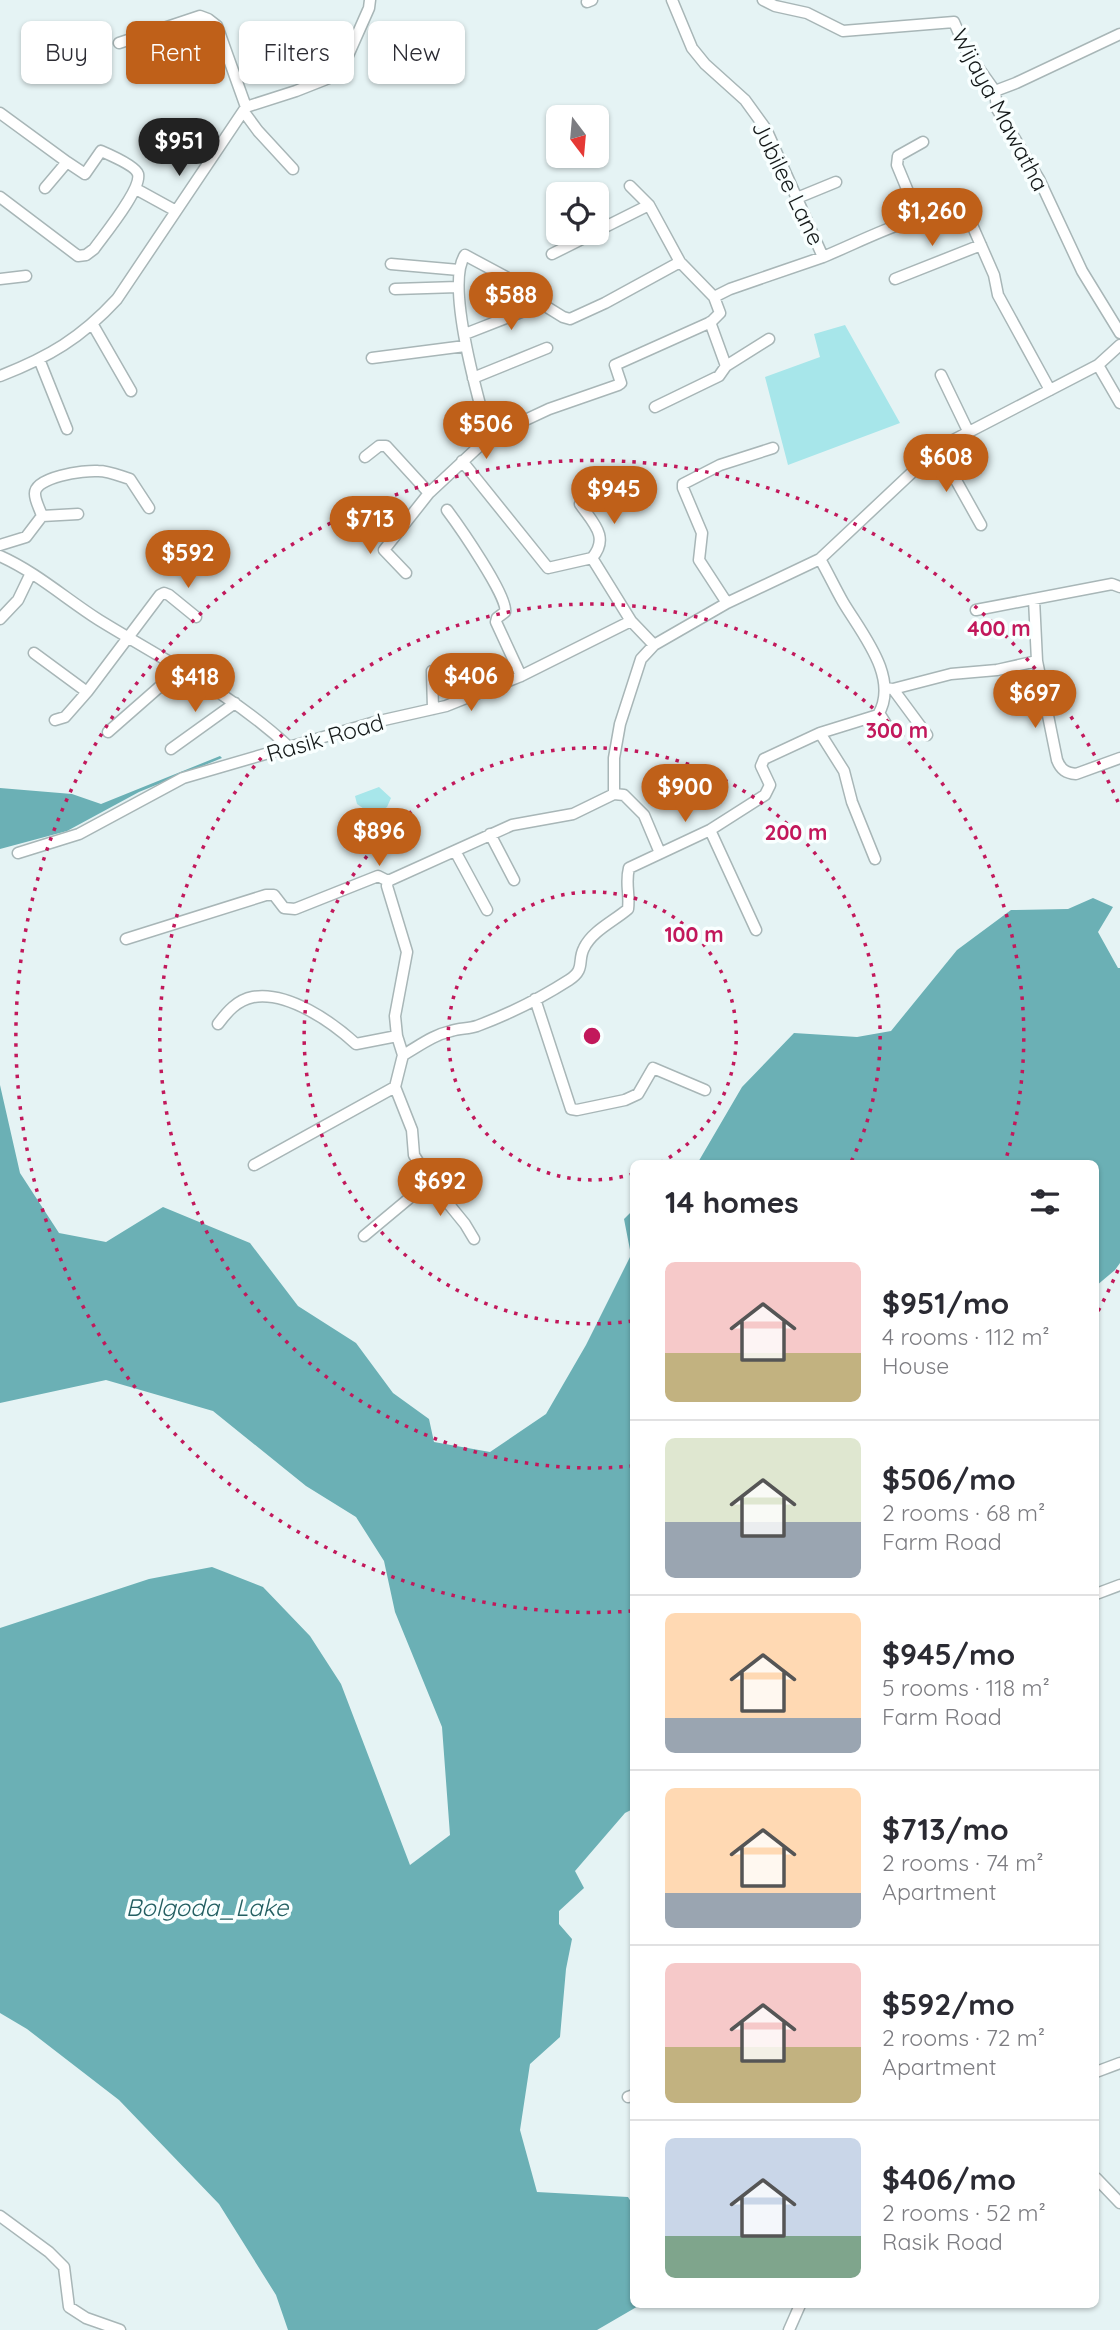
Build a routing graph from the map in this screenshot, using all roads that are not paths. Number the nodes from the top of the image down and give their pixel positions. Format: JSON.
{"nodes":[{"id":1,"x":370,"y":0,"type":"edge"},
{"id":2,"x":672,"y":0,"type":"edge"},
{"id":3,"x":763,"y":0,"type":"edge"},
{"id":4,"x":1120,"y":34,"type":"edge"},
{"id":5,"x":119,"y":43,"type":"dead end"},
{"id":6,"x":995,"y":90,"type":"junction"},
{"id":7,"x":245,"y":109,"type":"junction"},
{"id":8,"x":0,"y":113,"type":"edge"},
{"id":9,"x":923,"y":142,"type":"dead end"},
{"id":10,"x":67,"y":162,"type":"junction"},
{"id":11,"x":293,"y":169,"type":"dead end"},
{"id":12,"x":836,"y":182,"type":"dead end"},
{"id":13,"x":630,"y":186,"type":"dead end"},
{"id":14,"x":45,"y":188,"type":"dead end"},
{"id":15,"x":136,"y":189,"type":"junction"},
{"id":16,"x":0,"y":197,"type":"edge"},
{"id":17,"x":797,"y":198,"type":"junction"},
{"id":18,"x":649,"y":205,"type":"junction"},
{"id":19,"x":176,"y":211,"type":"junction"},
{"id":20,"x":919,"y":218,"type":"junction"},
{"id":21,"x":609,"y":225,"type":"edge"},
{"id":22,"x":570,"y":245,"type":"edge"},
{"id":23,"x":981,"y":245,"type":"junction"},
{"id":24,"x":552,"y":254,"type":"dead end"},
{"id":25,"x":823,"y":257,"type":"junction"},
{"id":26,"x":680,"y":262,"type":"junction"},
{"id":27,"x":391,"y":264,"type":"dead end"},
{"id":28,"x":459,"y":270,"type":"junction"},
{"id":29,"x":26,"y":276,"type":"dead end"},
{"id":30,"x":0,"y":279,"type":"edge"},
{"id":31,"x":895,"y":279,"type":"dead end"},
{"id":32,"x":458,"y":287,"type":"junction"},
{"id":33,"x":395,"y":289,"type":"dead end"},
{"id":34,"x":714,"y":297,"type":"junction"},
{"id":35,"x":542,"y":304,"type":"junction"},
{"id":36,"x":710,"y":322,"type":"junction"},
{"id":37,"x":93,"y":325,"type":"junction"},
{"id":38,"x":1120,"y":333,"type":"edge"},
{"id":39,"x":769,"y":339,"type":"dead end"},
{"id":40,"x":465,"y":340,"type":"junction"},
{"id":41,"x":1120,"y":345,"type":"edge"},
{"id":42,"x":547,"y":348,"type":"dead end"},
{"id":43,"x":372,"y":358,"type":"dead end"},
{"id":44,"x":40,"y":359,"type":"junction"},
{"id":45,"x":1098,"y":365,"type":"junction"},
{"id":46,"x":726,"y":366,"type":"junction"},
{"id":47,"x":941,"y":375,"type":"dead end"},
{"id":48,"x":0,"y":376,"type":"edge"},
{"id":49,"x":473,"y":378,"type":"junction"},
{"id":50,"x":1050,"y":390,"type":"junction"},
{"id":51,"x":131,"y":391,"type":"dead end"},
{"id":52,"x":1120,"y":403,"type":"edge"},
{"id":53,"x":655,"y":407,"type":"dead end"},
{"id":54,"x":67,"y":429,"type":"dead end"},
{"id":55,"x":968,"y":431,"type":"junction"},
{"id":56,"x":489,"y":437,"type":"junction"},
{"id":57,"x":772,"y":448,"type":"dead end"},
{"id":58,"x":938,"y":448,"type":"junction"},
{"id":59,"x":365,"y":457,"type":"dead end"},
{"id":60,"x":462,"y":461,"type":"junction"},
{"id":61,"x":612,"y":482,"type":"dead end"},
{"id":62,"x":429,"y":493,"type":"junction"},
{"id":63,"x":149,"y":508,"type":"dead end"},
{"id":64,"x":447,"y":510,"type":"dead end"},
{"id":65,"x":78,"y":514,"type":"dead end"},
{"id":66,"x":42,"y":516,"type":"junction"},
{"id":67,"x":981,"y":525,"type":"dead end"},
{"id":68,"x":0,"y":545,"type":"edge"},
{"id":69,"x":0,"y":556,"type":"edge"},
{"id":70,"x":592,"y":558,"type":"junction"},
{"id":71,"x":820,"y":559,"type":"junction"},
{"id":72,"x":31,"y":573,"type":"junction"},
{"id":73,"x":406,"y":573,"type":"dead end"},
{"id":74,"x":1120,"y":587,"type":"edge"},
{"id":75,"x":1034,"y":599,"type":"junction"},
{"id":76,"x":727,"y":603,"type":"junction"},
{"id":77,"x":976,"y":610,"type":"dead end"},
{"id":78,"x":196,"y":617,"type":"dead end"},
{"id":79,"x":0,"y":619,"type":"edge"},
{"id":80,"x":631,"y":621,"type":"junction"},
{"id":81,"x":130,"y":638,"type":"junction"},
{"id":82,"x":654,"y":645,"type":"junction"},
{"id":83,"x":34,"y":653,"type":"dead end"},
{"id":84,"x":1037,"y":661,"type":"junction"},
{"id":85,"x":181,"y":668,"type":"junction"},
{"id":86,"x":432,"y":671,"type":"dead end"},
{"id":87,"x":521,"y":676,"type":"junction"},
{"id":88,"x":889,"y":689,"type":"junction"},
{"id":89,"x":87,"y":692,"type":"junction"},
{"id":90,"x":235,"y":703,"type":"junction"},
{"id":91,"x":433,"y":709,"type":"junction"},
{"id":92,"x":879,"y":713,"type":"junction"},
{"id":93,"x":55,"y":720,"type":"dead end"},
{"id":94,"x":890,"y":729,"type":"dead end"},
{"id":95,"x":108,"y":732,"type":"dead end"},
{"id":96,"x":820,"y":733,"type":"junction"},
{"id":97,"x":927,"y":735,"type":"dead end"},
{"id":98,"x":290,"y":748,"type":"junction"},
{"id":99,"x":171,"y":749,"type":"dead end"},
{"id":100,"x":1120,"y":758,"type":"edge"},
{"id":101,"x":614,"y":794,"type":"junction"},
{"id":102,"x":710,"y":830,"type":"junction"},
{"id":103,"x":490,"y":834,"type":"junction"},
{"id":104,"x":455,"y":851,"type":"junction"},
{"id":105,"x":18,"y":853,"type":"dead end"},
{"id":106,"x":660,"y":853,"type":"junction"},
{"id":107,"x":875,"y":859,"type":"dead end"},
{"id":108,"x":514,"y":880,"type":"dead end"},
{"id":109,"x":388,"y":881,"type":"junction"},
{"id":110,"x":487,"y":910,"type":"dead end"},
{"id":111,"x":756,"y":930,"type":"dead end"},
{"id":112,"x":126,"y":939,"type":"dead end"},
{"id":113,"x":535,"y":999,"type":"junction"},
{"id":114,"x":218,"y":1024,"type":"dead end"},
{"id":115,"x":397,"y":1036,"type":"junction"},
{"id":116,"x":403,"y":1055,"type":"junction"},
{"id":117,"x":395,"y":1087,"type":"junction"},
{"id":118,"x":705,"y":1090,"type":"dead end"},
{"id":119,"x":254,"y":1165,"type":"dead end"},
{"id":120,"x":430,"y":1181,"type":"junction"},
{"id":121,"x":364,"y":1236,"type":"dead end"},
{"id":122,"x":474,"y":1238,"type":"dead end"},
{"id":123,"x":1120,"y":1585,"type":"edge"},
{"id":124,"x":1099,"y":1593,"type":"edge"},
{"id":125,"x":1120,"y":2063,"type":"edge"},
{"id":126,"x":1099,"y":2071,"type":"edge"},
{"id":127,"x":1099,"y":2181,"type":"edge"},
{"id":128,"x":1120,"y":2203,"type":"edge"},
{"id":129,"x":0,"y":2216,"type":"edge"},
{"id":130,"x":799,"y":2308,"type":"edge"},
{"id":131,"x":120,"y":2330,"type":"edge"},
{"id":132,"x":789,"y":2330,"type":"edge"}],
"edges":[{"from":1,"to":7,"type":"street"},
{"from":2,"to":17,"type":"street","name":"Jubilee Lane"},
{"from":3,"to":6,"type":"street","name":"Wijaya Mawatha"},
{"from":4,"to":6,"type":"street"},
{"from":5,"to":7,"type":"street"},
{"from":6,"to":38,"type":"street","name":"Wijaya Mawatha"},
{"from":7,"to":11,"type":"street"},
{"from":7,"to":19,"type":"street"},
{"from":8,"to":10,"type":"street"},
{"from":9,"to":20,"type":"street"},
{"from":10,"to":14,"type":"street"},
{"from":10,"to":15,"type":"street"},
{"from":12,"to":17,"type":"street"},
{"from":13,"to":18,"type":"street"},
{"from":15,"to":16,"type":"street"},
{"from":15,"to":19,"type":"street"},
{"from":17,"to":25,"type":"street","name":"Jubilee Lane"},
{"from":18,"to":21,"type":"street"},
{"from":18,"to":26,"type":"street"},
{"from":19,"to":37,"type":"street"},
{"from":20,"to":23,"type":"street","name":"Jubilee Lane"},
{"from":20,"to":25,"type":"street","name":"Jubilee Lane"},
{"from":22,"to":24,"type":"street"},
{"from":23,"to":31,"type":"street"},
{"from":23,"to":50,"type":"street","name":"Jubilee Lane"},
{"from":25,"to":34,"type":"street"},
{"from":26,"to":34,"type":"street"},
{"from":26,"to":35,"type":"street"},
{"from":27,"to":28,"type":"street"},
{"from":28,"to":32,"type":"street"},
{"from":28,"to":35,"type":"street"},
{"from":29,"to":30,"type":"street"},
{"from":32,"to":33,"type":"street"},
{"from":32,"to":40,"type":"street"},
{"from":34,"to":36,"type":"street"},
{"from":35,"to":40,"type":"street"},
{"from":36,"to":46,"type":"street"},
{"from":36,"to":56,"type":"street"},
{"from":37,"to":44,"type":"street"},
{"from":37,"to":51,"type":"street"},
{"from":39,"to":46,"type":"street"},
{"from":40,"to":43,"type":"street"},
{"from":40,"to":49,"type":"street"},
{"from":41,"to":45,"type":"street"},
{"from":42,"to":49,"type":"street"},
{"from":44,"to":48,"type":"street"},
{"from":44,"to":54,"type":"street"},
{"from":45,"to":50,"type":"street"},
{"from":45,"to":52,"type":"street"},
{"from":46,"to":53,"type":"street"},
{"from":47,"to":55,"type":"street"},
{"from":49,"to":56,"type":"street"},
{"from":50,"to":55,"type":"street"},
{"from":55,"to":58,"type":"street"},
{"from":56,"to":60,"type":"street"},
{"from":57,"to":76,"type":"street"},
{"from":58,"to":67,"type":"street"},
{"from":58,"to":71,"type":"street"},
{"from":59,"to":62,"type":"street"},
{"from":60,"to":62,"type":"street"},
{"from":60,"to":70,"type":"street"},
{"from":61,"to":70,"type":"street"},
{"from":62,"to":73,"type":"street"},
{"from":63,"to":66,"type":"street"},
{"from":64,"to":87,"type":"street"},
{"from":65,"to":66,"type":"street"},
{"from":66,"to":68,"type":"street"},
{"from":69,"to":72,"type":"street"},
{"from":70,"to":80,"type":"street"},
{"from":71,"to":76,"type":"street"},
{"from":71,"to":88,"type":"street"},
{"from":72,"to":79,"type":"street"},
{"from":72,"to":81,"type":"street"},
{"from":74,"to":75,"type":"street"},
{"from":75,"to":77,"type":"street"},
{"from":75,"to":84,"type":"street"},
{"from":76,"to":82,"type":"street"},
{"from":78,"to":81,"type":"street"},
{"from":80,"to":82,"type":"street"},
{"from":80,"to":87,"type":"street","name":"Rasik Road"},
{"from":81,"to":85,"type":"street"},
{"from":81,"to":89,"type":"street"},
{"from":82,"to":101,"type":"street"},
{"from":83,"to":89,"type":"street"},
{"from":84,"to":88,"type":"street"},
{"from":84,"to":100,"type":"street"},
{"from":85,"to":90,"type":"street"},
{"from":85,"to":95,"type":"street"},
{"from":86,"to":91,"type":"street"},
{"from":87,"to":91,"type":"street","name":"Rasik Road"},
{"from":88,"to":92,"type":"street"},
{"from":88,"to":97,"type":"street"},
{"from":89,"to":93,"type":"street"},
{"from":90,"to":98,"type":"street"},
{"from":90,"to":99,"type":"street"},
{"from":91,"to":98,"type":"street","name":"Rasik Road"},
{"from":92,"to":94,"type":"street"},
{"from":92,"to":96,"type":"street"},
{"from":96,"to":102,"type":"street"},
{"from":96,"to":107,"type":"street"},
{"from":98,"to":105,"type":"street","name":"Rasik Road"},
{"from":101,"to":103,"type":"street"},
{"from":101,"to":106,"type":"street"},
{"from":102,"to":106,"type":"street"},
{"from":102,"to":111,"type":"street"},
{"from":103,"to":104,"type":"street"},
{"from":103,"to":108,"type":"street"},
{"from":104,"to":109,"type":"street"},
{"from":104,"to":110,"type":"street"},
{"from":106,"to":113,"type":"street"},
{"from":109,"to":112,"type":"street"},
{"from":109,"to":115,"type":"street"},
{"from":113,"to":116,"type":"street"},
{"from":113,"to":118,"type":"street"},
{"from":114,"to":115,"type":"street"},
{"from":115,"to":116,"type":"street"},
{"from":116,"to":117,"type":"street"},
{"from":117,"to":119,"type":"street"},
{"from":117,"to":120,"type":"street"},
{"from":120,"to":121,"type":"street"},
{"from":120,"to":122,"type":"street"},
{"from":123,"to":124,"type":"street"},
{"from":125,"to":126,"type":"street"},
{"from":127,"to":128,"type":"street"},
{"from":129,"to":131,"type":"street"},
{"from":130,"to":132,"type":"street"}]}
